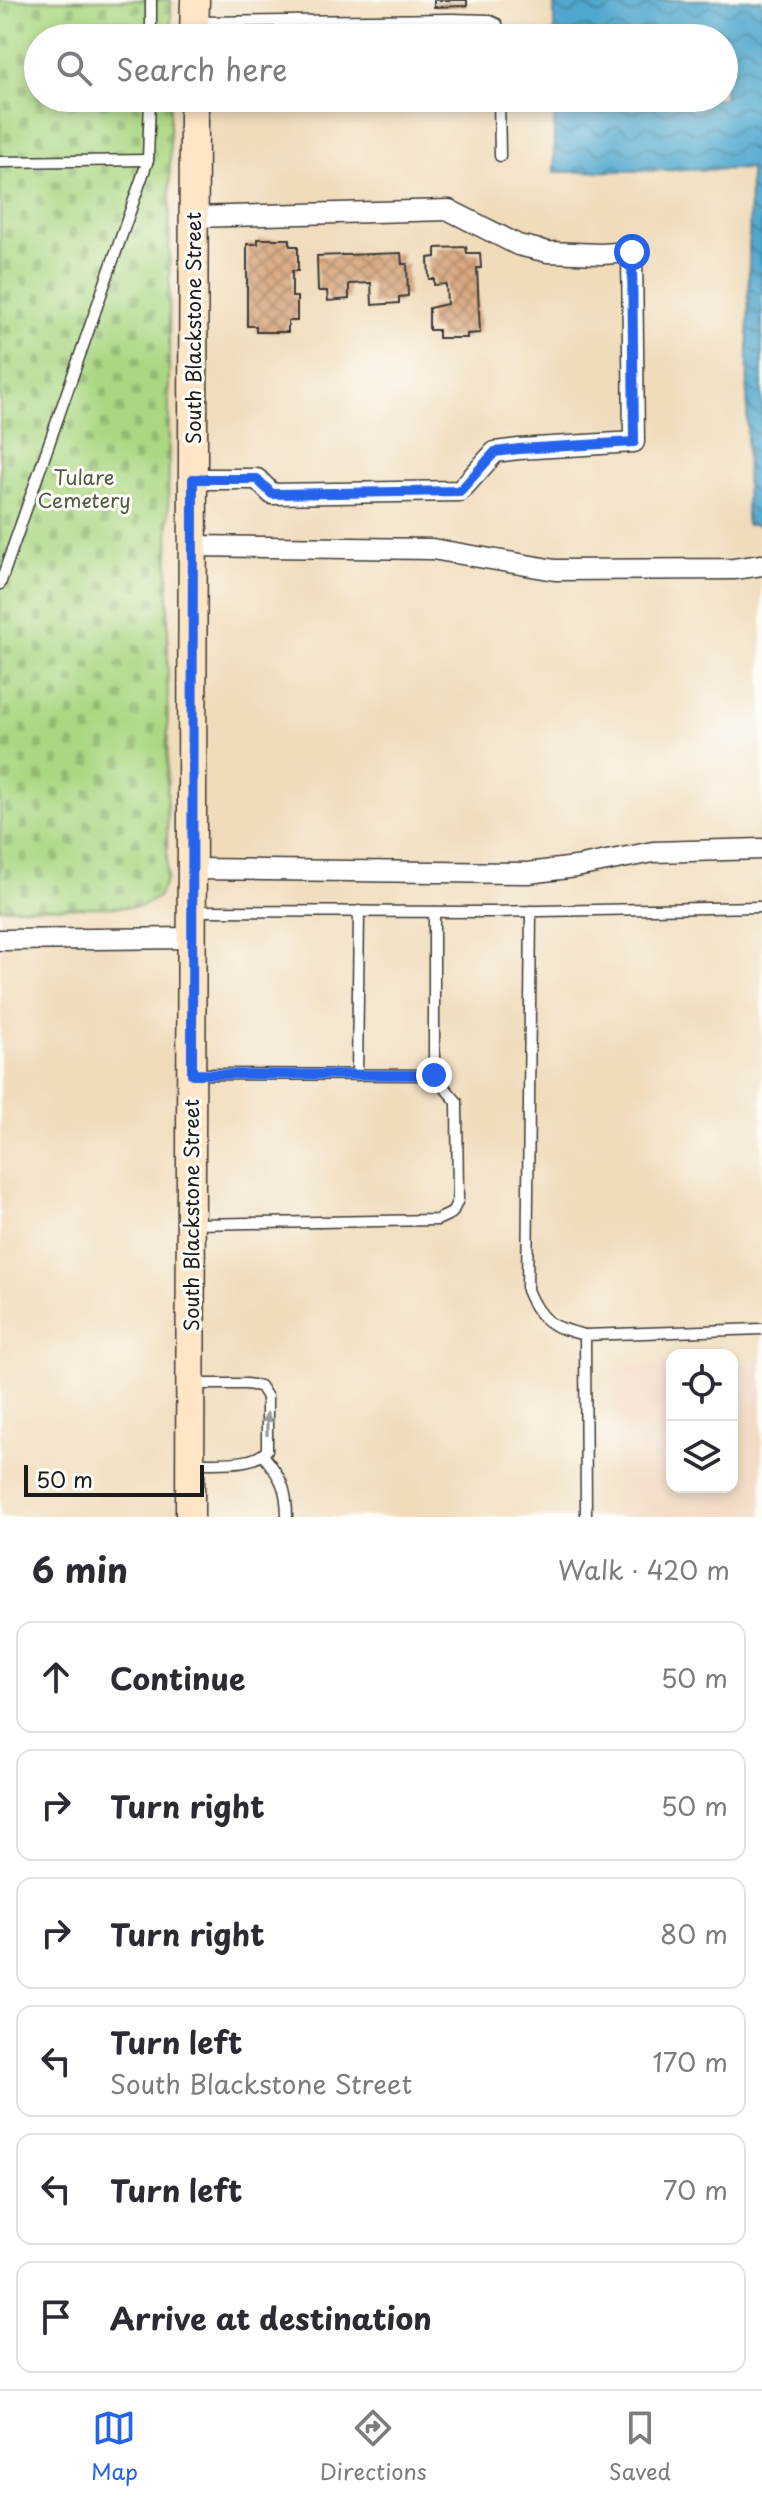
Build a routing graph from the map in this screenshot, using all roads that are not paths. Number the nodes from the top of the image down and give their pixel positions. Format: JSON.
{"nodes":[{"id":1,"x":151,"y":0,"type":"edge"},
{"id":2,"x":195,"y":20,"type":"edge"},
{"id":3,"x":151,"y":24,"type":"edge"},
{"id":4,"x":497,"y":24,"type":"edge"},
{"id":5,"x":150,"y":112,"type":"edge"},
{"id":6,"x":194,"y":112,"type":"edge"},
{"id":7,"x":499,"y":112,"type":"edge"},
{"id":8,"x":500,"y":156,"type":"dead end"},
{"id":9,"x":148,"y":160,"type":"junction"},
{"id":10,"x":0,"y":162,"type":"edge"},
{"id":11,"x":194,"y":217,"type":"junction"},
{"id":12,"x":193,"y":479,"type":"junction"},
{"id":13,"x":193,"y":546,"type":"junction"},
{"id":14,"x":762,"y":565,"type":"edge"},
{"id":15,"x":0,"y":584,"type":"edge"},
{"id":16,"x":762,"y":849,"type":"edge"},
{"id":17,"x":192,"y":869,"type":"junction"},
{"id":18,"x":762,"y":907,"type":"edge"},
{"id":19,"x":359,"y":911,"type":"junction"},
{"id":20,"x":531,"y":911,"type":"junction"},
{"id":21,"x":434,"y":912,"type":"junction"},
{"id":22,"x":192,"y":924,"type":"junction"},
{"id":23,"x":0,"y":940,"type":"edge"},
{"id":24,"x":192,"y":1074,"type":"junction"},
{"id":25,"x":357,"y":1075,"type":"junction"},
{"id":26,"x":434,"y":1075,"type":"junction"},
{"id":27,"x":191,"y":1224,"type":"junction"},
{"id":28,"x":762,"y":1329,"type":"edge"},
{"id":29,"x":585,"y":1335,"type":"junction"},
{"id":30,"x":191,"y":1384,"type":"junction"},
{"id":31,"x":263,"y":1455,"type":"junction"},
{"id":32,"x":191,"y":1463,"type":"junction"},
{"id":33,"x":190,"y":1517,"type":"edge"},
{"id":34,"x":287,"y":1517,"type":"edge"},
{"id":35,"x":586,"y":1517,"type":"edge"}],
"edges":[{"from":1,"to":3,"type":"lane"},
{"from":2,"to":4,"type":"lane"},
{"from":5,"to":9,"type":"lane"},
{"from":6,"to":11,"type":"main road","name":"South Blackstone Street"},
{"from":7,"to":8,"type":"lane"},
{"from":9,"to":10,"type":"lane"},
{"from":9,"to":15,"type":"lane"},
{"from":11,"to":12,"type":"main road","name":"South Blackstone Street"},
{"from":11,"to":12,"type":"street"},
{"from":12,"to":13,"type":"main road","name":"South Blackstone Street"},
{"from":13,"to":14,"type":"street"},
{"from":13,"to":17,"type":"main road","name":"South Blackstone Street"},
{"from":16,"to":17,"type":"street"},
{"from":17,"to":22,"type":"main road","name":"South Blackstone Street"},
{"from":18,"to":20,"type":"lane"},
{"from":19,"to":21,"type":"lane"},
{"from":19,"to":22,"type":"lane"},
{"from":19,"to":25,"type":"lane"},
{"from":20,"to":21,"type":"lane"},
{"from":20,"to":29,"type":"lane"},
{"from":21,"to":26,"type":"lane"},
{"from":22,"to":23,"type":"street"},
{"from":22,"to":24,"type":"main road","name":"South Blackstone Street"},
{"from":24,"to":25,"type":"lane"},
{"from":24,"to":27,"type":"main road","name":"South Blackstone Street"},
{"from":25,"to":26,"type":"lane"},
{"from":26,"to":27,"type":"lane"},
{"from":27,"to":30,"type":"main road","name":"South Blackstone Street"},
{"from":28,"to":29,"type":"lane"},
{"from":29,"to":35,"type":"lane"},
{"from":31,"to":30,"type":"lane","one_way":true},
{"from":30,"to":32,"type":"main road","name":"South Blackstone Street"},
{"from":31,"to":32,"type":"lane"},
{"from":31,"to":34,"type":"lane"},
{"from":32,"to":33,"type":"main road","name":"South Blackstone Street"}]}
